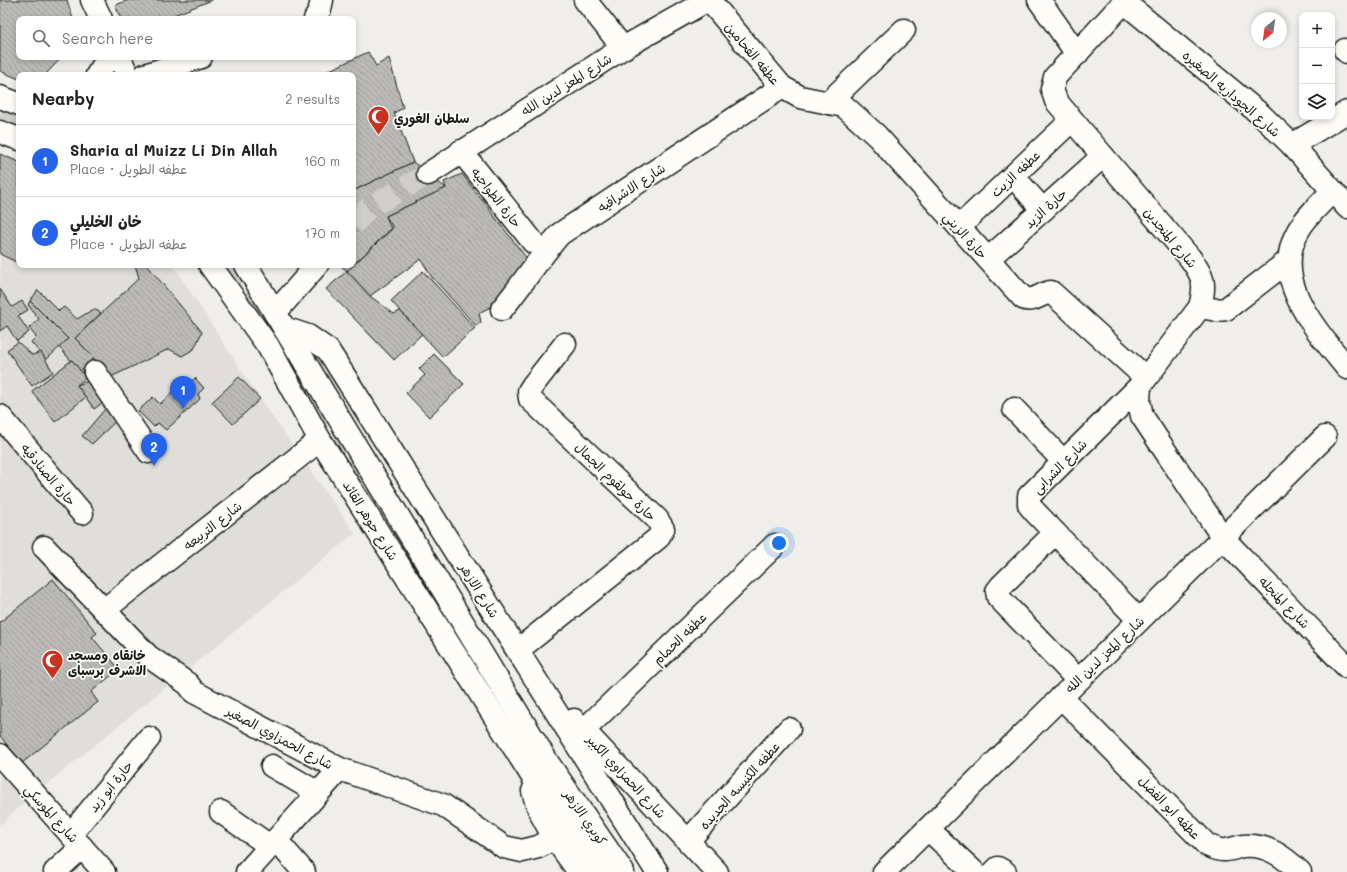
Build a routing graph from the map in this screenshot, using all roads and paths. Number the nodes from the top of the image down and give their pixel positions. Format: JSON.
{"nodes":[{"id":1,"x":92,"y":0,"type":"edge"},
{"id":2,"x":322,"y":0,"type":"edge"},
{"id":3,"x":584,"y":0,"type":"edge"},
{"id":4,"x":708,"y":0,"type":"edge"},
{"id":5,"x":1039,"y":0,"type":"edge"},
{"id":6,"x":1125,"y":1,"type":"edge"},
{"id":7,"x":100,"y":16,"type":"edge"},
{"id":8,"x":316,"y":16,"type":"edge"},
{"id":9,"x":904,"y":30,"type":"dead end"},
{"id":10,"x":623,"y":48,"type":"junction"},
{"id":11,"x":1077,"y":54,"type":"junction"},
{"id":12,"x":107,"y":60,"type":"edge"},
{"id":13,"x":121,"y":60,"type":"edge"},
{"id":14,"x":192,"y":60,"type":"edge"},
{"id":15,"x":98,"y":72,"type":"edge"},
{"id":16,"x":126,"y":72,"type":"edge"},
{"id":17,"x":154,"y":72,"type":"edge"},
{"id":18,"x":782,"y":87,"type":"junction"},
{"id":19,"x":0,"y":98,"type":"edge"},
{"id":20,"x":16,"y":103,"type":"edge"},
{"id":21,"x":828,"y":103,"type":"junction"},
{"id":22,"x":1347,"y":112,"type":"edge"},
{"id":23,"x":1072,"y":120,"type":"junction"},
{"id":24,"x":0,"y":132,"type":"edge"},
{"id":25,"x":16,"y":138,"type":"edge"},
{"id":26,"x":1292,"y":145,"type":"junction"},
{"id":27,"x":461,"y":151,"type":"junction"},
{"id":28,"x":1103,"y":156,"type":"junction"},
{"id":29,"x":428,"y":174,"type":"tunnel mouth"},
{"id":30,"x":1013,"y":176,"type":"junction"},
{"id":31,"x":1332,"y":191,"type":"junction"},
{"id":32,"x":1347,"y":207,"type":"edge"},
{"id":33,"x":1043,"y":210,"type":"junction"},
{"id":34,"x":959,"y":227,"type":"junction"},
{"id":35,"x":533,"y":242,"type":"dead end"},
{"id":36,"x":988,"y":259,"type":"junction"},
{"id":37,"x":1288,"y":261,"type":"junction"},
{"id":38,"x":212,"y":268,"type":"edge"},
{"id":39,"x":248,"y":268,"type":"edge"},
{"id":40,"x":314,"y":268,"type":"edge"},
{"id":41,"x":1200,"y":307,"type":"junction"},
{"id":42,"x":502,"y":309,"type":"dead end"},
{"id":43,"x":280,"y":321,"type":"junction"},
{"id":44,"x":565,"y":344,"type":"dead end"},
{"id":45,"x":1347,"y":368,"type":"edge"},
{"id":46,"x":94,"y":372,"type":"dead end"},
{"id":47,"x":1143,"y":382,"type":"junction"},
{"id":48,"x":1014,"y":409,"type":"dead end"},
{"id":49,"x":0,"y":416,"type":"edge"},
{"id":50,"x":1325,"y":437,"type":"dead end"},
{"id":51,"x":320,"y":440,"type":"junction"},
{"id":52,"x":149,"y":452,"type":"dead end"},
{"id":53,"x":1063,"y":462,"type":"junction"},
{"id":54,"x":82,"y":513,"type":"dead end"},
{"id":55,"x":1055,"y":533,"type":"junction"},
{"id":56,"x":1222,"y":538,"type":"junction"},
{"id":57,"x":775,"y":545,"type":"dead end"},
{"id":58,"x":44,"y":547,"type":"dead end"},
{"id":59,"x":104,"y":610,"type":"junction"},
{"id":60,"x":1139,"y":620,"type":"junction"},
{"id":61,"x":518,"y":650,"type":"junction"},
{"id":62,"x":1347,"y":667,"type":"edge"},
{"id":63,"x":536,"y":680,"type":"junction"},
{"id":64,"x":1078,"y":680,"type":"junction"},
{"id":65,"x":1061,"y":697,"type":"junction"},
{"id":66,"x":789,"y":729,"type":"dead end"},
{"id":67,"x":584,"y":730,"type":"junction"},
{"id":68,"x":149,"y":738,"type":"dead end"},
{"id":69,"x":0,"y":755,"type":"edge"},
{"id":70,"x":272,"y":766,"type":"dead end"},
{"id":71,"x":340,"y":769,"type":"junction"},
{"id":72,"x":540,"y":769,"type":"junction"},
{"id":73,"x":318,"y":793,"type":"junction"},
{"id":74,"x":221,"y":812,"type":"dead end"},
{"id":75,"x":928,"y":829,"type":"junction"},
{"id":76,"x":555,"y":838,"type":"junction"},
{"id":77,"x":76,"y":840,"type":"junction"},
{"id":78,"x":688,"y":841,"type":"junction"},
{"id":79,"x":273,"y":843,"type":"junction"},
{"id":80,"x":55,"y":872,"type":"edge"},
{"id":81,"x":104,"y":872,"type":"edge"},
{"id":82,"x":246,"y":872,"type":"edge"},
{"id":83,"x":304,"y":872,"type":"edge"},
{"id":84,"x":579,"y":872,"type":"edge"},
{"id":85,"x":600,"y":872,"type":"edge"},
{"id":86,"x":623,"y":872,"type":"edge"},
{"id":87,"x":657,"y":872,"type":"edge"},
{"id":88,"x":717,"y":872,"type":"edge"},
{"id":89,"x":884,"y":872,"type":"edge"},
{"id":90,"x":974,"y":872,"type":"edge"},
{"id":91,"x":994,"y":872,"type":"edge"},
{"id":92,"x":1005,"y":872,"type":"edge"},
{"id":93,"x":1300,"y":872,"type":"edge"}],
"edges":[{"from":1,"to":7,"type":"street"},
{"from":2,"to":8,"type":"street"},
{"from":3,"to":10,"type":"street"},
{"from":4,"to":10,"type":"street","name":"شارع المعز لدين الله"},
{"from":4,"to":18,"type":"street","name":"عطفه الفحامين"},
{"from":5,"to":11,"type":"street"},
{"from":6,"to":11,"type":"street","name":"شارع المنجدين"},
{"from":6,"to":26,"type":"street","name":"شارع الجوداريه الصغيره"},
{"from":9,"to":21,"type":"street"},
{"from":10,"to":27,"type":"street","name":"شارع المعز لدين الله"},
{"from":11,"to":23,"type":"street","name":"شارع المنجدين"},
{"from":12,"to":15,"type":"street"},
{"from":13,"to":16,"type":"street"},
{"from":14,"to":17,"type":"street"},
{"from":18,"to":21,"type":"street","name":"حارة الزيني"},
{"from":18,"to":42,"type":"street","name":"شارع الاشرافيه"},
{"from":19,"to":20,"type":"street"},
{"from":21,"to":34,"type":"street","name":"حارة الزيني"},
{"from":22,"to":26,"type":"street"},
{"from":23,"to":28,"type":"street","name":"شارع المنجدين"},
{"from":23,"to":30,"type":"street","name":"عطفه الزيت"},
{"from":24,"to":25,"type":"street"},
{"from":26,"to":31,"type":"street","name":"شارع الجوداريه الصغيره"},
{"from":27,"to":29,"type":"street","name":"شارع المعز لدين الله"},
{"from":27,"to":35,"type":"street","name":"حارة الطواجيه"},
{"from":28,"to":33,"type":"street","name":"حارة الزيد"},
{"from":28,"to":41,"type":"street","name":"شارع المنجدين"},
{"from":30,"to":33,"type":"street"},
{"from":30,"to":34,"type":"street","name":"عطفه الزيت"},
{"from":31,"to":32,"type":"street","name":"شارع الجوداريه الصغيره"},
{"from":31,"to":37,"type":"street"},
{"from":33,"to":36,"type":"street","name":"حارة الزيد"},
{"from":34,"to":36,"type":"street","name":"حارة الزيني"},
{"from":36,"to":47,"type":"street","name":"حارة الزيني"},
{"from":37,"to":41,"type":"street"},
{"from":37,"to":45,"type":"street"},
{"from":38,"to":51,"type":"street","name":"شارع جوهر القائد"},
{"from":39,"to":43,"type":"street","name":"شارع جوهر القائد"},
{"from":40,"to":43,"type":"street"},
{"from":41,"to":47,"type":"street","name":"شارع المنجدين"},
{"from":43,"to":61,"type":"street","name":"شارع الازهر"},
{"from":43,"to":72,"type":"street","name":"شارع جوهر القائد"},
{"from":44,"to":61,"type":"street","name":"حارة حولقوم الجمال"},
{"from":46,"to":52,"type":"street"},
{"from":47,"to":53,"type":"street","name":"شارع الشرابى"},
{"from":47,"to":56,"type":"street"},
{"from":48,"to":53,"type":"street"},
{"from":49,"to":54,"type":"street","name":"حارة الصنادقيه"},
{"from":50,"to":56,"type":"street","name":"شارع المعز لدين الله"},
{"from":51,"to":59,"type":"street","name":"شارع التربيعه"},
{"from":51,"to":72,"type":"street","name":"شارع جوهر القائد"},
{"from":53,"to":55,"type":"street","name":"شارع الشرابى"},
{"from":55,"to":60,"type":"street","name":"شارع الشرابى"},
{"from":55,"to":64,"type":"street"},
{"from":56,"to":60,"type":"street","name":"شارع المعز لدين الله"},
{"from":56,"to":62,"type":"street","name":"شارع المنجله"},
{"from":57,"to":67,"type":"street","name":"عطفه الحمام"},
{"from":58,"to":59,"type":"street","name":"شارع الحمزاوي الصغير"},
{"from":59,"to":71,"type":"street","name":"شارع الحمزاوي الصغير"},
{"from":60,"to":64,"type":"street","name":"شارع المعز لدين الله"},
{"from":61,"to":63,"type":"street","name":"شارع الازهر"},
{"from":63,"to":67,"type":"street","name":"شارع الحمزاوي الكبير"},
{"from":63,"to":87,"type":"street","name":"شارع الازهر"},
{"from":64,"to":65,"type":"street","name":"شارع المعز لدين الله"},
{"from":65,"to":75,"type":"street","name":"شارع المعز لدين الله"},
{"from":65,"to":93,"type":"street","name":"عطفه ابو الفضل"},
{"from":66,"to":78,"type":"street","name":"عطفه الكنيسه الجديده"},
{"from":67,"to":78,"type":"street","name":"شارع الحمزاوي الكبير"},
{"from":68,"to":77,"type":"street","name":"حارة ابو زيد"},
{"from":69,"to":77,"type":"street","name":"شارع الموسكي"},
{"from":70,"to":73,"type":"street"},
{"from":71,"to":73,"type":"street"},
{"from":71,"to":76,"type":"street","name":"شارع الحمزاوي الصغير"},
{"from":72,"to":76,"type":"street"},
{"from":72,"to":85,"type":"street","name":"كوبري الازهر"},
{"from":72,"to":86,"type":"street","name":"كوبري الازهر"},
{"from":73,"to":79,"type":"street"},
{"from":74,"to":79,"type":"street"},
{"from":75,"to":89,"type":"street","name":"شارع المعز لدين الله"},
{"from":75,"to":90,"type":"street"},
{"from":76,"to":84,"type":"street"},
{"from":77,"to":80,"type":"street","name":"حارة ابو زيد"},
{"from":77,"to":81,"type":"street","name":"شارع الموسكي"},
{"from":78,"to":88,"type":"street","name":"شارع الحمزاوي الكبير"},
{"from":79,"to":82,"type":"street"},
{"from":79,"to":83,"type":"street"},
{"from":91,"to":92,"type":"street"}]}
